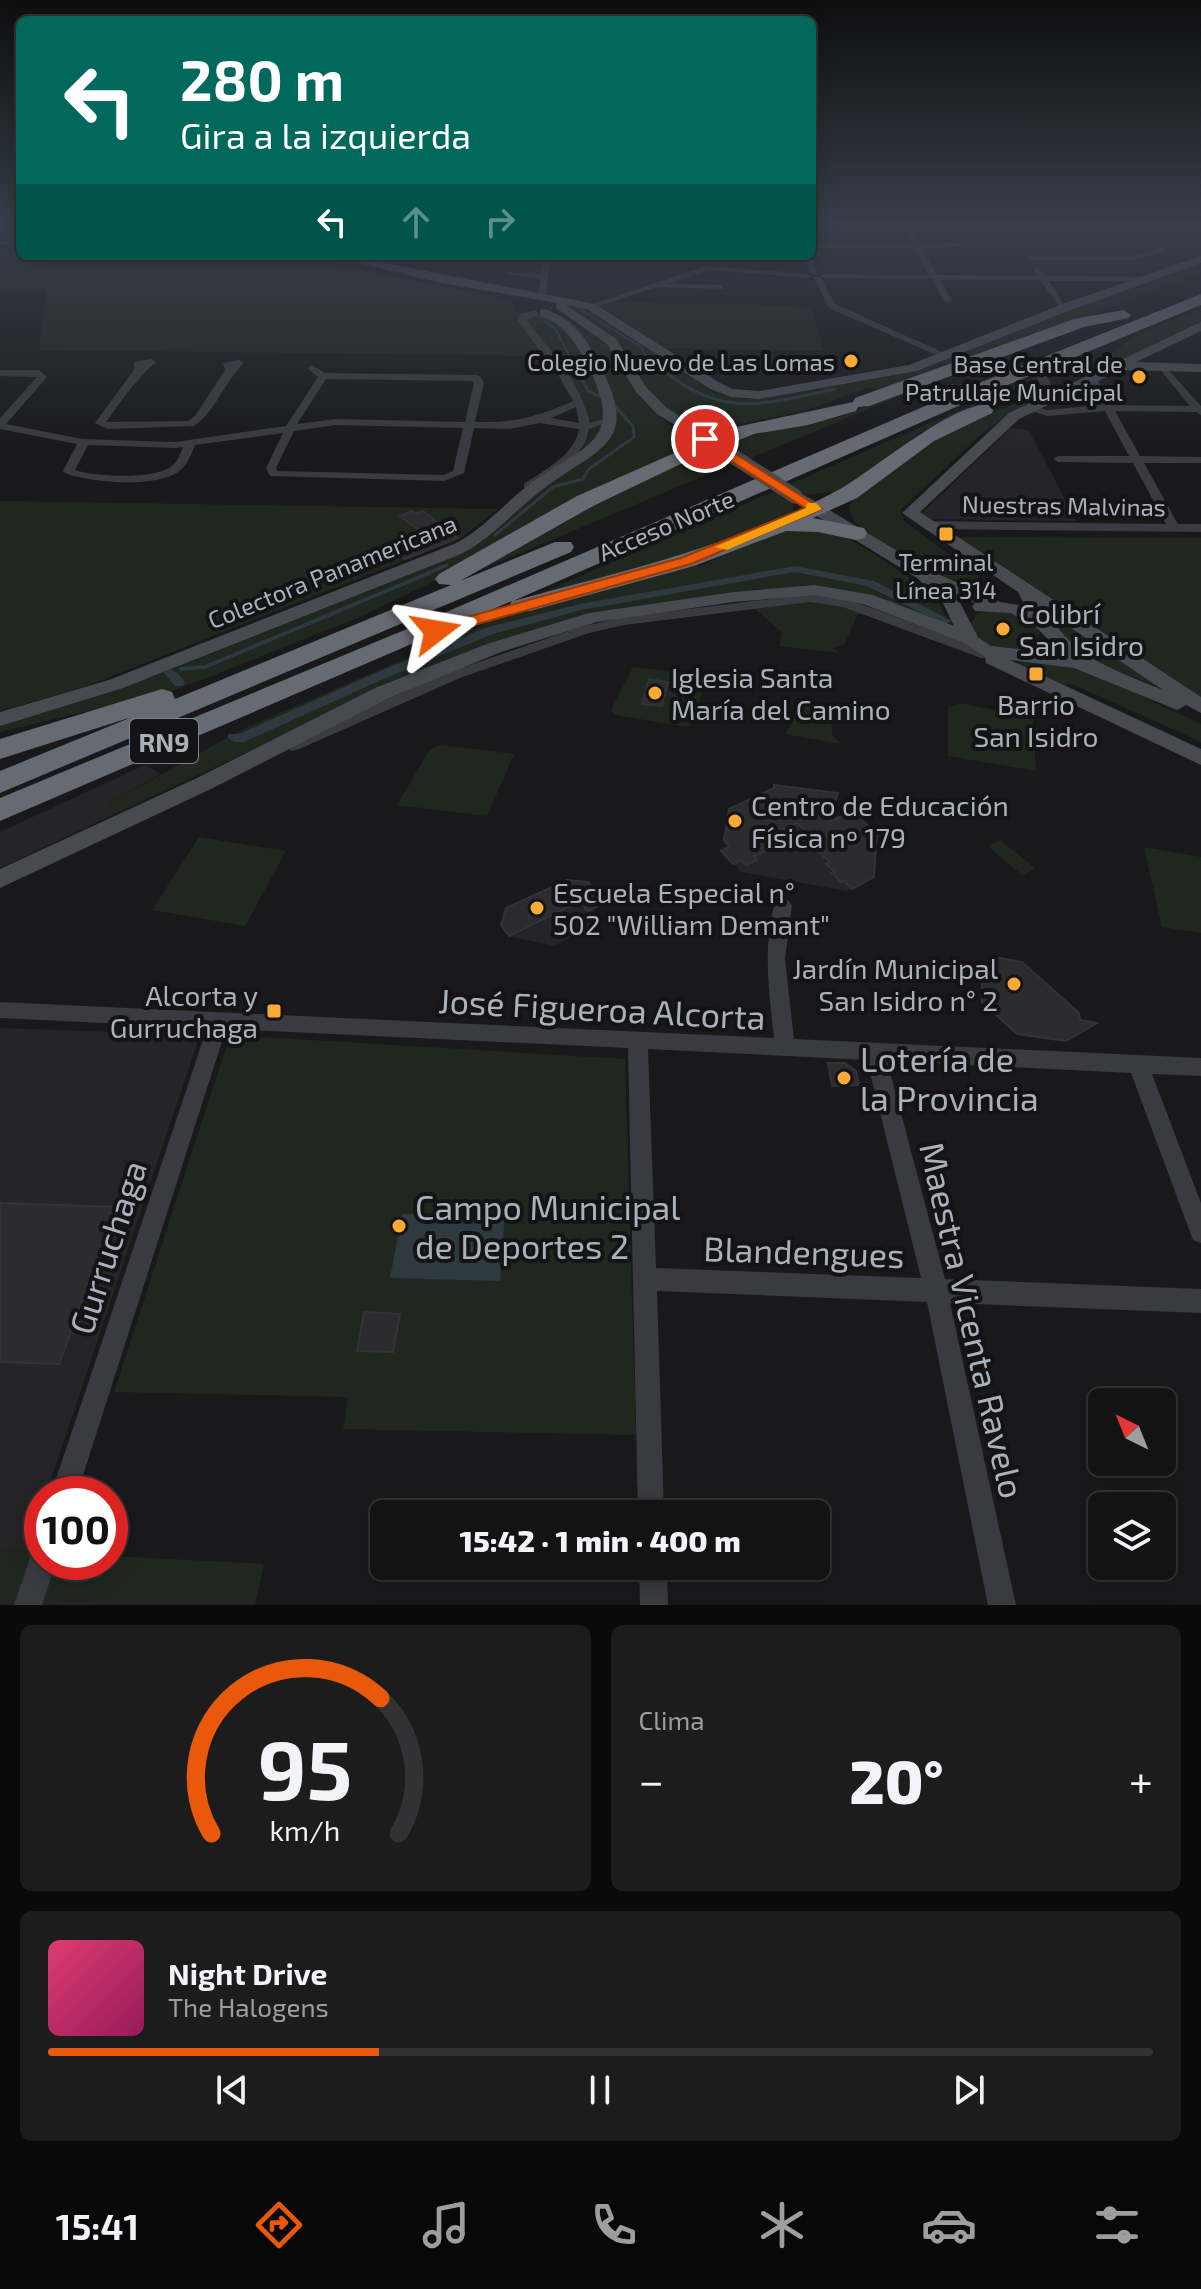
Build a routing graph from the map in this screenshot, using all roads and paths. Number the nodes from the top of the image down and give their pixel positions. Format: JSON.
{"nodes":[{"id":1,"x":513,"y":301,"type":"edge"},
{"id":2,"x":526,"y":301,"type":"edge"},
{"id":3,"x":543,"y":301,"type":"edge"},
{"id":4,"x":606,"y":301,"type":"edge"},
{"id":5,"x":829,"y":301,"type":"edge"},
{"id":6,"x":1088,"y":301,"type":"edge"},
{"id":7,"x":1158,"y":301,"type":"edge"},
{"id":8,"x":1196,"y":301,"type":"edge"},
{"id":9,"x":543,"y":305,"type":"junction"},
{"id":10,"x":591,"y":306,"type":"junction"},
{"id":11,"x":1162,"y":314,"type":"junction"},
{"id":12,"x":1123,"y":315,"type":"junction"},
{"id":13,"x":1201,"y":326,"type":"edge"},
{"id":14,"x":946,"y":356,"type":"junction"},
{"id":15,"x":1119,"y":366,"type":"junction"},
{"id":16,"x":1163,"y":367,"type":"junction"},
{"id":17,"x":312,"y":368,"type":"dead end"},
{"id":18,"x":1201,"y":368,"type":"edge"},
{"id":19,"x":139,"y":370,"type":"dead end"},
{"id":20,"x":230,"y":370,"type":"dead end"},
{"id":21,"x":0,"y":373,"type":"edge"},
{"id":22,"x":323,"y":376,"type":"junction"},
{"id":23,"x":1092,"y":379,"type":"junction"},
{"id":24,"x":580,"y":402,"type":"junction"},
{"id":25,"x":1029,"y":408,"type":"junction"},
{"id":26,"x":1110,"y":408,"type":"junction"},
{"id":27,"x":1200,"y":411,"type":"edge"},
{"id":28,"x":539,"y":420,"type":"junction"},
{"id":29,"x":610,"y":420,"type":"junction"},
{"id":30,"x":0,"y":425,"type":"edge"},
{"id":31,"x":467,"y":425,"type":"junction"},
{"id":32,"x":144,"y":426,"type":"junction"},
{"id":33,"x":586,"y":427,"type":"junction"},
{"id":34,"x":684,"y":427,"type":"junction"},
{"id":35,"x":290,"y":428,"type":"junction"},
{"id":36,"x":737,"y":433,"type":"junction"},
{"id":37,"x":84,"y":442,"type":"junction"},
{"id":38,"x":190,"y":444,"type":"junction"},
{"id":39,"x":712,"y":444,"type":"junction"},
{"id":40,"x":131,"y":445,"type":"junction"},
{"id":41,"x":682,"y":456,"type":"junction"},
{"id":42,"x":1058,"y":459,"type":"dead end"},
{"id":43,"x":1136,"y":460,"type":"junction"},
{"id":44,"x":1201,"y":460,"type":"edge"},
{"id":45,"x":849,"y":493,"type":"junction"},
{"id":46,"x":815,"y":509,"type":"junction"},
{"id":47,"x":926,"y":525,"type":"junction"},
{"id":48,"x":779,"y":526,"type":"junction"},
{"id":49,"x":1174,"y":528,"type":"junction"},
{"id":50,"x":1201,"y":528,"type":"edge"},
{"id":51,"x":483,"y":533,"type":"junction"},
{"id":52,"x":856,"y":533,"type":"junction"},
{"id":53,"x":923,"y":574,"type":"junction"},
{"id":54,"x":1022,"y":589,"type":"junction"},
{"id":55,"x":995,"y":605,"type":"junction"},
{"id":56,"x":1046,"y":627,"type":"junction"},
{"id":57,"x":965,"y":635,"type":"junction"},
{"id":58,"x":411,"y":636,"type":"junction"},
{"id":59,"x":342,"y":641,"type":"junction"},
{"id":60,"x":986,"y":653,"type":"junction"},
{"id":61,"x":1020,"y":656,"type":"junction"},
{"id":62,"x":306,"y":657,"type":"junction"},
{"id":63,"x":1098,"y":669,"type":"junction"},
{"id":64,"x":1201,"y":706,"type":"edge"},
{"id":65,"x":1201,"y":714,"type":"edge"},
{"id":66,"x":0,"y":719,"type":"edge"},
{"id":67,"x":0,"y":749,"type":"edge"},
{"id":68,"x":1201,"y":758,"type":"edge"},
{"id":69,"x":0,"y":783,"type":"edge"},
{"id":70,"x":0,"y":810,"type":"edge"},
{"id":71,"x":0,"y":879,"type":"edge"},
{"id":72,"x":783,"y":906,"type":"dead end"},
{"id":73,"x":0,"y":1010,"type":"edge"},
{"id":74,"x":219,"y":1022,"type":"junction"},
{"id":75,"x":638,"y":1041,"type":"junction"},
{"id":76,"x":785,"y":1048,"type":"junction"},
{"id":77,"x":875,"y":1052,"type":"junction"},
{"id":78,"x":1138,"y":1064,"type":"junction"},
{"id":79,"x":1201,"y":1067,"type":"edge"},
{"id":80,"x":1201,"y":1232,"type":"edge"},
{"id":81,"x":644,"y":1279,"type":"junction"},
{"id":82,"x":936,"y":1290,"type":"junction"},
{"id":83,"x":1201,"y":1301,"type":"edge"},
{"id":84,"x":70,"y":1476,"type":"edge"},
{"id":85,"x":651,"y":1500,"type":"edge"},
{"id":86,"x":36,"y":1580,"type":"edge"},
{"id":87,"x":653,"y":1580,"type":"edge"},
{"id":88,"x":28,"y":1605,"type":"edge"},
{"id":89,"x":654,"y":1605,"type":"edge"},
{"id":90,"x":1002,"y":1605,"type":"edge"}],
"edges":[{"from":1,"to":9,"type":"street"},
{"from":2,"to":9,"type":"street"},
{"from":3,"to":9,"type":"street"},
{"from":4,"to":10,"type":"street"},
{"from":5,"to":14,"type":"street"},
{"from":6,"to":14,"type":"street"},
{"from":7,"to":12,"type":"highway","name":"Acceso Norte","number":"RN9"},
{"from":8,"to":11,"type":"highway","name":"Acceso Norte","number":"RN9"},
{"from":9,"to":10,"type":"street"},
{"from":9,"to":24,"type":"street"},
{"from":9,"to":29,"type":"street"},
{"from":9,"to":34,"type":"street"},
{"from":10,"to":14,"type":"street"},
{"from":11,"to":45,"type":"highway"},
{"from":11,"to":58,"type":"highway","name":"Acceso Norte","number":"RN9"},
{"from":12,"to":36,"type":"highway"},
{"from":12,"to":59,"type":"highway","name":"Acceso Norte","number":"RN9"},
{"from":13,"to":15,"type":"street"},
{"from":15,"to":16,"type":"street"},
{"from":15,"to":23,"type":"street"},
{"from":16,"to":18,"type":"street"},
{"from":16,"to":27,"type":"street"},
{"from":17,"to":22,"type":"street"},
{"from":19,"to":32,"type":"street"},
{"from":20,"to":32,"type":"street"},
{"from":21,"to":30,"type":"street"},
{"from":22,"to":31,"type":"street"},
{"from":22,"to":35,"type":"street"},
{"from":23,"to":25,"type":"street"},
{"from":23,"to":26,"type":"street"},
{"from":24,"to":28,"type":"street"},
{"from":24,"to":33,"type":"street"},
{"from":25,"to":26,"type":"street"},
{"from":25,"to":47,"type":"street"},
{"from":26,"to":27,"type":"street"},
{"from":26,"to":43,"type":"street"},
{"from":28,"to":31,"type":"street"},
{"from":28,"to":33,"type":"street"},
{"from":29,"to":33,"type":"street"},
{"from":29,"to":51,"type":"street","name":"Colectora Panamericana"},
{"from":30,"to":37,"type":"street"},
{"from":31,"to":35,"type":"street"},
{"from":31,"to":35,"type":"street"},
{"from":32,"to":40,"type":"street"},
{"from":33,"to":51,"type":"street"},
{"from":34,"to":36,"type":"highway"},
{"from":34,"to":39,"type":"street"},
{"from":34,"to":41,"type":"highway"},
{"from":35,"to":38,"type":"street"},
{"from":36,"to":39,"type":"highway"},
{"from":37,"to":38,"type":"street"},
{"from":37,"to":40,"type":"street"},
{"from":38,"to":40,"type":"street"},
{"from":39,"to":41,"type":"highway"},
{"from":39,"to":46,"type":"street","bridge":true},
{"from":41,"to":59,"type":"highway"},
{"from":42,"to":43,"type":"street"},
{"from":43,"to":44,"type":"street"},
{"from":43,"to":49,"type":"street"},
{"from":45,"to":46,"type":"highway"},
{"from":45,"to":52,"type":"highway"},
{"from":46,"to":48,"type":"highway"},
{"from":46,"to":52,"type":"street"},
{"from":47,"to":49,"type":"street","name":"Nuestras Malvinas"},
{"from":47,"to":54,"type":"street"},
{"from":47,"to":55,"type":"street"},
{"from":48,"to":52,"type":"highway"},
{"from":48,"to":58,"type":"highway"},
{"from":49,"to":50,"type":"street","name":"Nuestras Malvinas"},
{"from":51,"to":66,"type":"street","name":"Colectora Panamericana"},
{"from":52,"to":53,"type":"street"},
{"from":53,"to":55,"type":"street"},
{"from":53,"to":57,"type":"street"},
{"from":54,"to":56,"type":"street"},
{"from":54,"to":64,"type":"street"},
{"from":55,"to":56,"type":"street"},
{"from":55,"to":57,"type":"street"},
{"from":56,"to":61,"type":"street"},
{"from":56,"to":63,"type":"street"},
{"from":57,"to":60,"type":"street"},
{"from":57,"to":71,"type":"street"},
{"from":58,"to":70,"type":"highway","name":"Acceso Norte","number":"RN9"},
{"from":59,"to":62,"type":"highway","name":"Acceso Norte","number":"RN9"},
{"from":60,"to":61,"type":"street"},
{"from":60,"to":68,"type":"street"},
{"from":61,"to":63,"type":"street"},
{"from":62,"to":67,"type":"highway"},
{"from":62,"to":69,"type":"highway","name":"Acceso Norte","number":"RN9"},
{"from":63,"to":65,"type":"street"},
{"from":72,"to":76,"type":"street"},
{"from":73,"to":74,"type":"street","name":"José Figueroa Alcorta"},
{"from":74,"to":75,"type":"street","name":"José Figueroa Alcorta"},
{"from":74,"to":84,"type":"street","name":"Gurruchaga"},
{"from":75,"to":76,"type":"street","name":"José Figueroa Alcorta"},
{"from":75,"to":81,"type":"street"},
{"from":76,"to":77,"type":"street","name":"José Figueroa Alcorta"},
{"from":77,"to":78,"type":"street","name":"José Figueroa Alcorta"},
{"from":77,"to":82,"type":"street","name":"Maestra Vicenta Ravelo"},
{"from":78,"to":79,"type":"street","name":"José Figueroa Alcorta"},
{"from":78,"to":80,"type":"street"},
{"from":81,"to":82,"type":"street","name":"Blandengues"},
{"from":81,"to":85,"type":"street"},
{"from":82,"to":83,"type":"street","name":"Blandengues"},
{"from":82,"to":90,"type":"street","name":"Maestra Vicenta Ravelo"},
{"from":86,"to":88,"type":"street"},
{"from":87,"to":89,"type":"street"}]}
